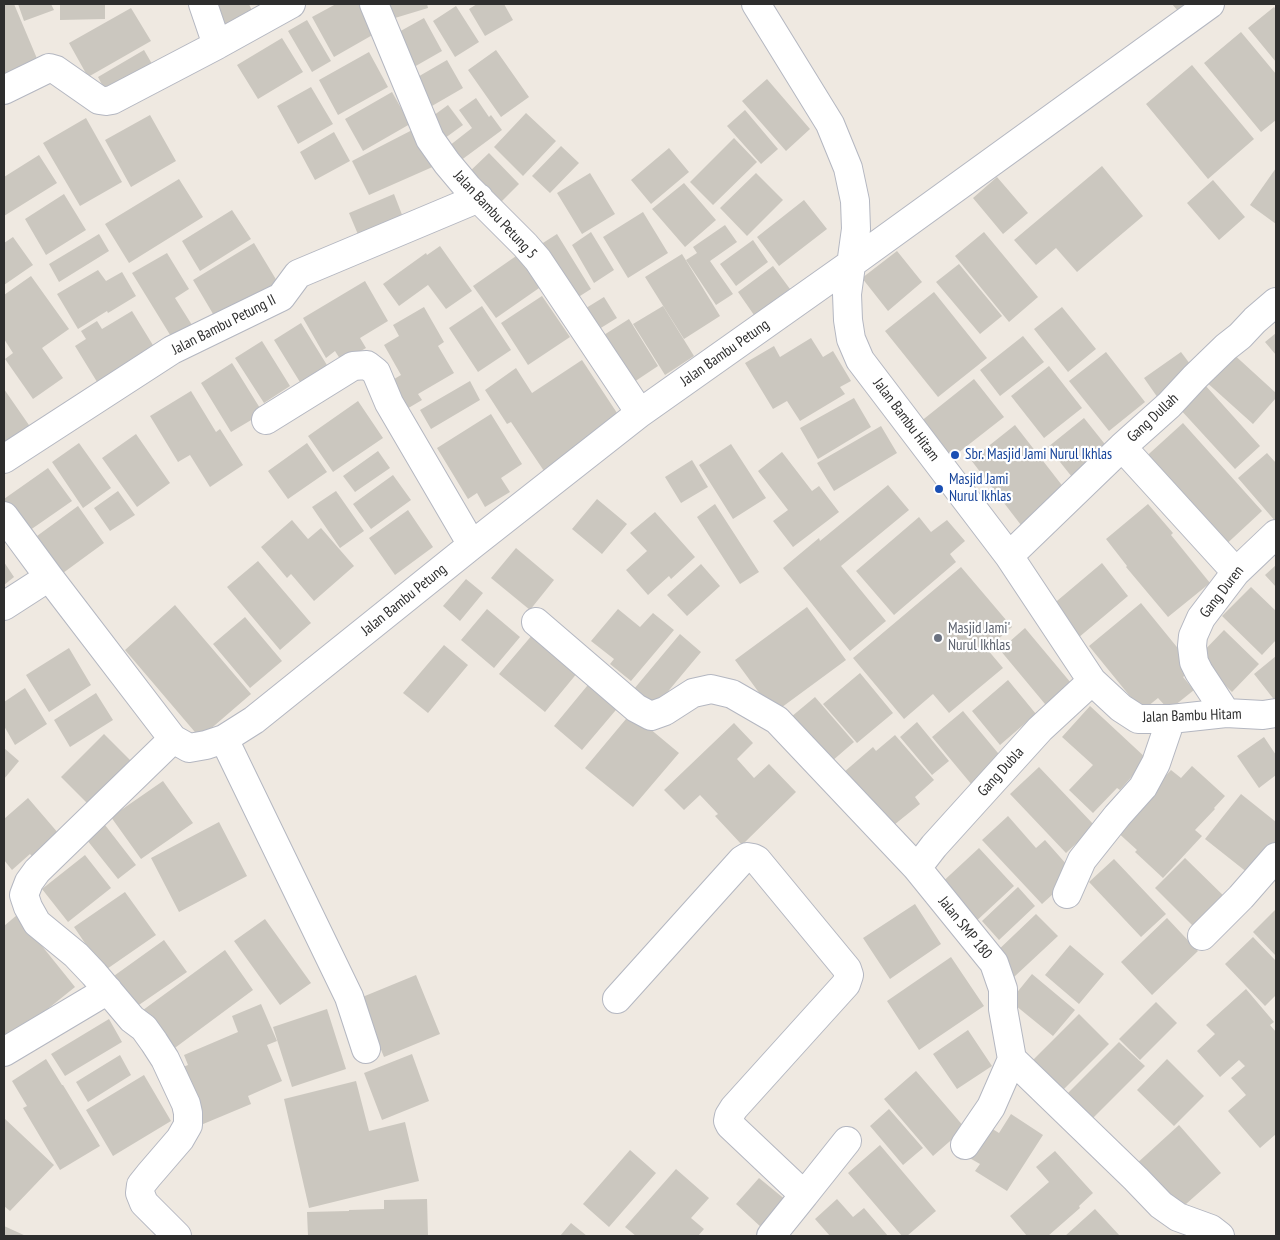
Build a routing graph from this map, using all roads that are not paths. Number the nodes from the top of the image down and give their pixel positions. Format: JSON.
{"nodes":[{"id":1,"x":203,"y":4,"type":"edge"},
{"id":2,"x":291,"y":4,"type":"edge"},
{"id":3,"x":374,"y":4,"type":"edge"},
{"id":4,"x":756,"y":4,"type":"edge"},
{"id":5,"x":1210,"y":4,"type":"edge"},
{"id":6,"x":218,"y":45,"type":"junction"},
{"id":7,"x":4,"y":90,"type":"edge"},
{"id":8,"x":479,"y":198,"type":"junction"},
{"id":9,"x":852,"y":263,"type":"junction"},
{"id":10,"x":1276,"y":302,"type":"edge"},
{"id":11,"x":640,"y":413,"type":"junction"},
{"id":12,"x":266,"y":420,"type":"dead end"},
{"id":13,"x":1122,"y":447,"type":"junction"},
{"id":14,"x":4,"y":459,"type":"edge"},
{"id":15,"x":4,"y":516,"type":"edge"},
{"id":16,"x":1276,"y":534,"type":"edge"},
{"id":17,"x":472,"y":545,"type":"junction"},
{"id":18,"x":1009,"y":556,"type":"junction"},
{"id":19,"x":1236,"y":572,"type":"junction"},
{"id":20,"x":49,"y":577,"type":"junction"},
{"id":21,"x":4,"y":606,"type":"edge"},
{"id":22,"x":536,"y":622,"type":"dead end"},
{"id":23,"x":1092,"y":681,"type":"junction"},
{"id":24,"x":1226,"y":713,"type":"junction"},
{"id":25,"x":1276,"y":713,"type":"edge"},
{"id":26,"x":1171,"y":719,"type":"junction"},
{"id":27,"x":173,"y":738,"type":"junction"},
{"id":28,"x":224,"y":738,"type":"junction"},
{"id":29,"x":1276,"y":857,"type":"edge"},
{"id":30,"x":917,"y":868,"type":"junction"},
{"id":31,"x":1067,"y":894,"type":"dead end"},
{"id":32,"x":1202,"y":936,"type":"dead end"},
{"id":33,"x":108,"y":990,"type":"junction"},
{"id":34,"x":616,"y":999,"type":"dead end"},
{"id":35,"x":366,"y":1049,"type":"dead end"},
{"id":36,"x":4,"y":1052,"type":"edge"},
{"id":37,"x":1012,"y":1059,"type":"junction"},
{"id":38,"x":847,"y":1141,"type":"dead end"},
{"id":39,"x":965,"y":1145,"type":"dead end"},
{"id":40,"x":804,"y":1195,"type":"junction"},
{"id":41,"x":177,"y":1236,"type":"edge"},
{"id":42,"x":771,"y":1236,"type":"edge"},
{"id":43,"x":1220,"y":1236,"type":"edge"}],
"edges":[{"from":1,"to":6,"type":"street"},
{"from":2,"to":6,"type":"street"},
{"from":3,"to":8,"type":"street","name":"Jalan Bambu Petung 5"},
{"from":4,"to":9,"type":"street","name":"Jalan Bambu Hitam"},
{"from":5,"to":9,"type":"street","name":"Jalan Bambu Petung"},
{"from":6,"to":7,"type":"street"},
{"from":8,"to":11,"type":"street","name":"Jalan Bambu Petung 5"},
{"from":8,"to":14,"type":"street","name":"Jalan Bambu Petung II"},
{"from":9,"to":11,"type":"street","name":"Jalan Bambu Petung"},
{"from":9,"to":18,"type":"street","name":"Jalan Bambu Hitam"},
{"from":10,"to":13,"type":"street","name":"Gang Dullah"},
{"from":11,"to":17,"type":"street","name":"Jalan Bambu Petung"},
{"from":12,"to":17,"type":"street"},
{"from":13,"to":18,"type":"street","name":"Gang Dullah"},
{"from":13,"to":19,"type":"street"},
{"from":15,"to":20,"type":"street"},
{"from":16,"to":19,"type":"street","name":"Gang Duren"},
{"from":17,"to":28,"type":"street","name":"Jalan Bambu Petung"},
{"from":18,"to":23,"type":"street","name":"Jalan Bambu Hitam"},
{"from":19,"to":24,"type":"street","name":"Gang Duren"},
{"from":20,"to":21,"type":"street"},
{"from":20,"to":27,"type":"street"},
{"from":22,"to":30,"type":"street","name":"Jalan SMP 180"},
{"from":23,"to":26,"type":"street","name":"Jalan Bambu Hitam"},
{"from":23,"to":30,"type":"street","name":"Gang Dubla"},
{"from":24,"to":25,"type":"street","name":"Jalan Bambu Hitam"},
{"from":24,"to":26,"type":"street","name":"Jalan Bambu Hitam"},
{"from":26,"to":31,"type":"street"},
{"from":27,"to":28,"type":"street","name":"Jalan Bambu Petung"},
{"from":27,"to":33,"type":"street"},
{"from":28,"to":35,"type":"street"},
{"from":29,"to":32,"type":"street"},
{"from":30,"to":37,"type":"street","name":"Jalan SMP 180"},
{"from":33,"to":36,"type":"street"},
{"from":33,"to":41,"type":"street"},
{"from":34,"to":40,"type":"street"},
{"from":37,"to":39,"type":"street"},
{"from":37,"to":43,"type":"street"},
{"from":38,"to":40,"type":"street"},
{"from":40,"to":42,"type":"street"}]}
